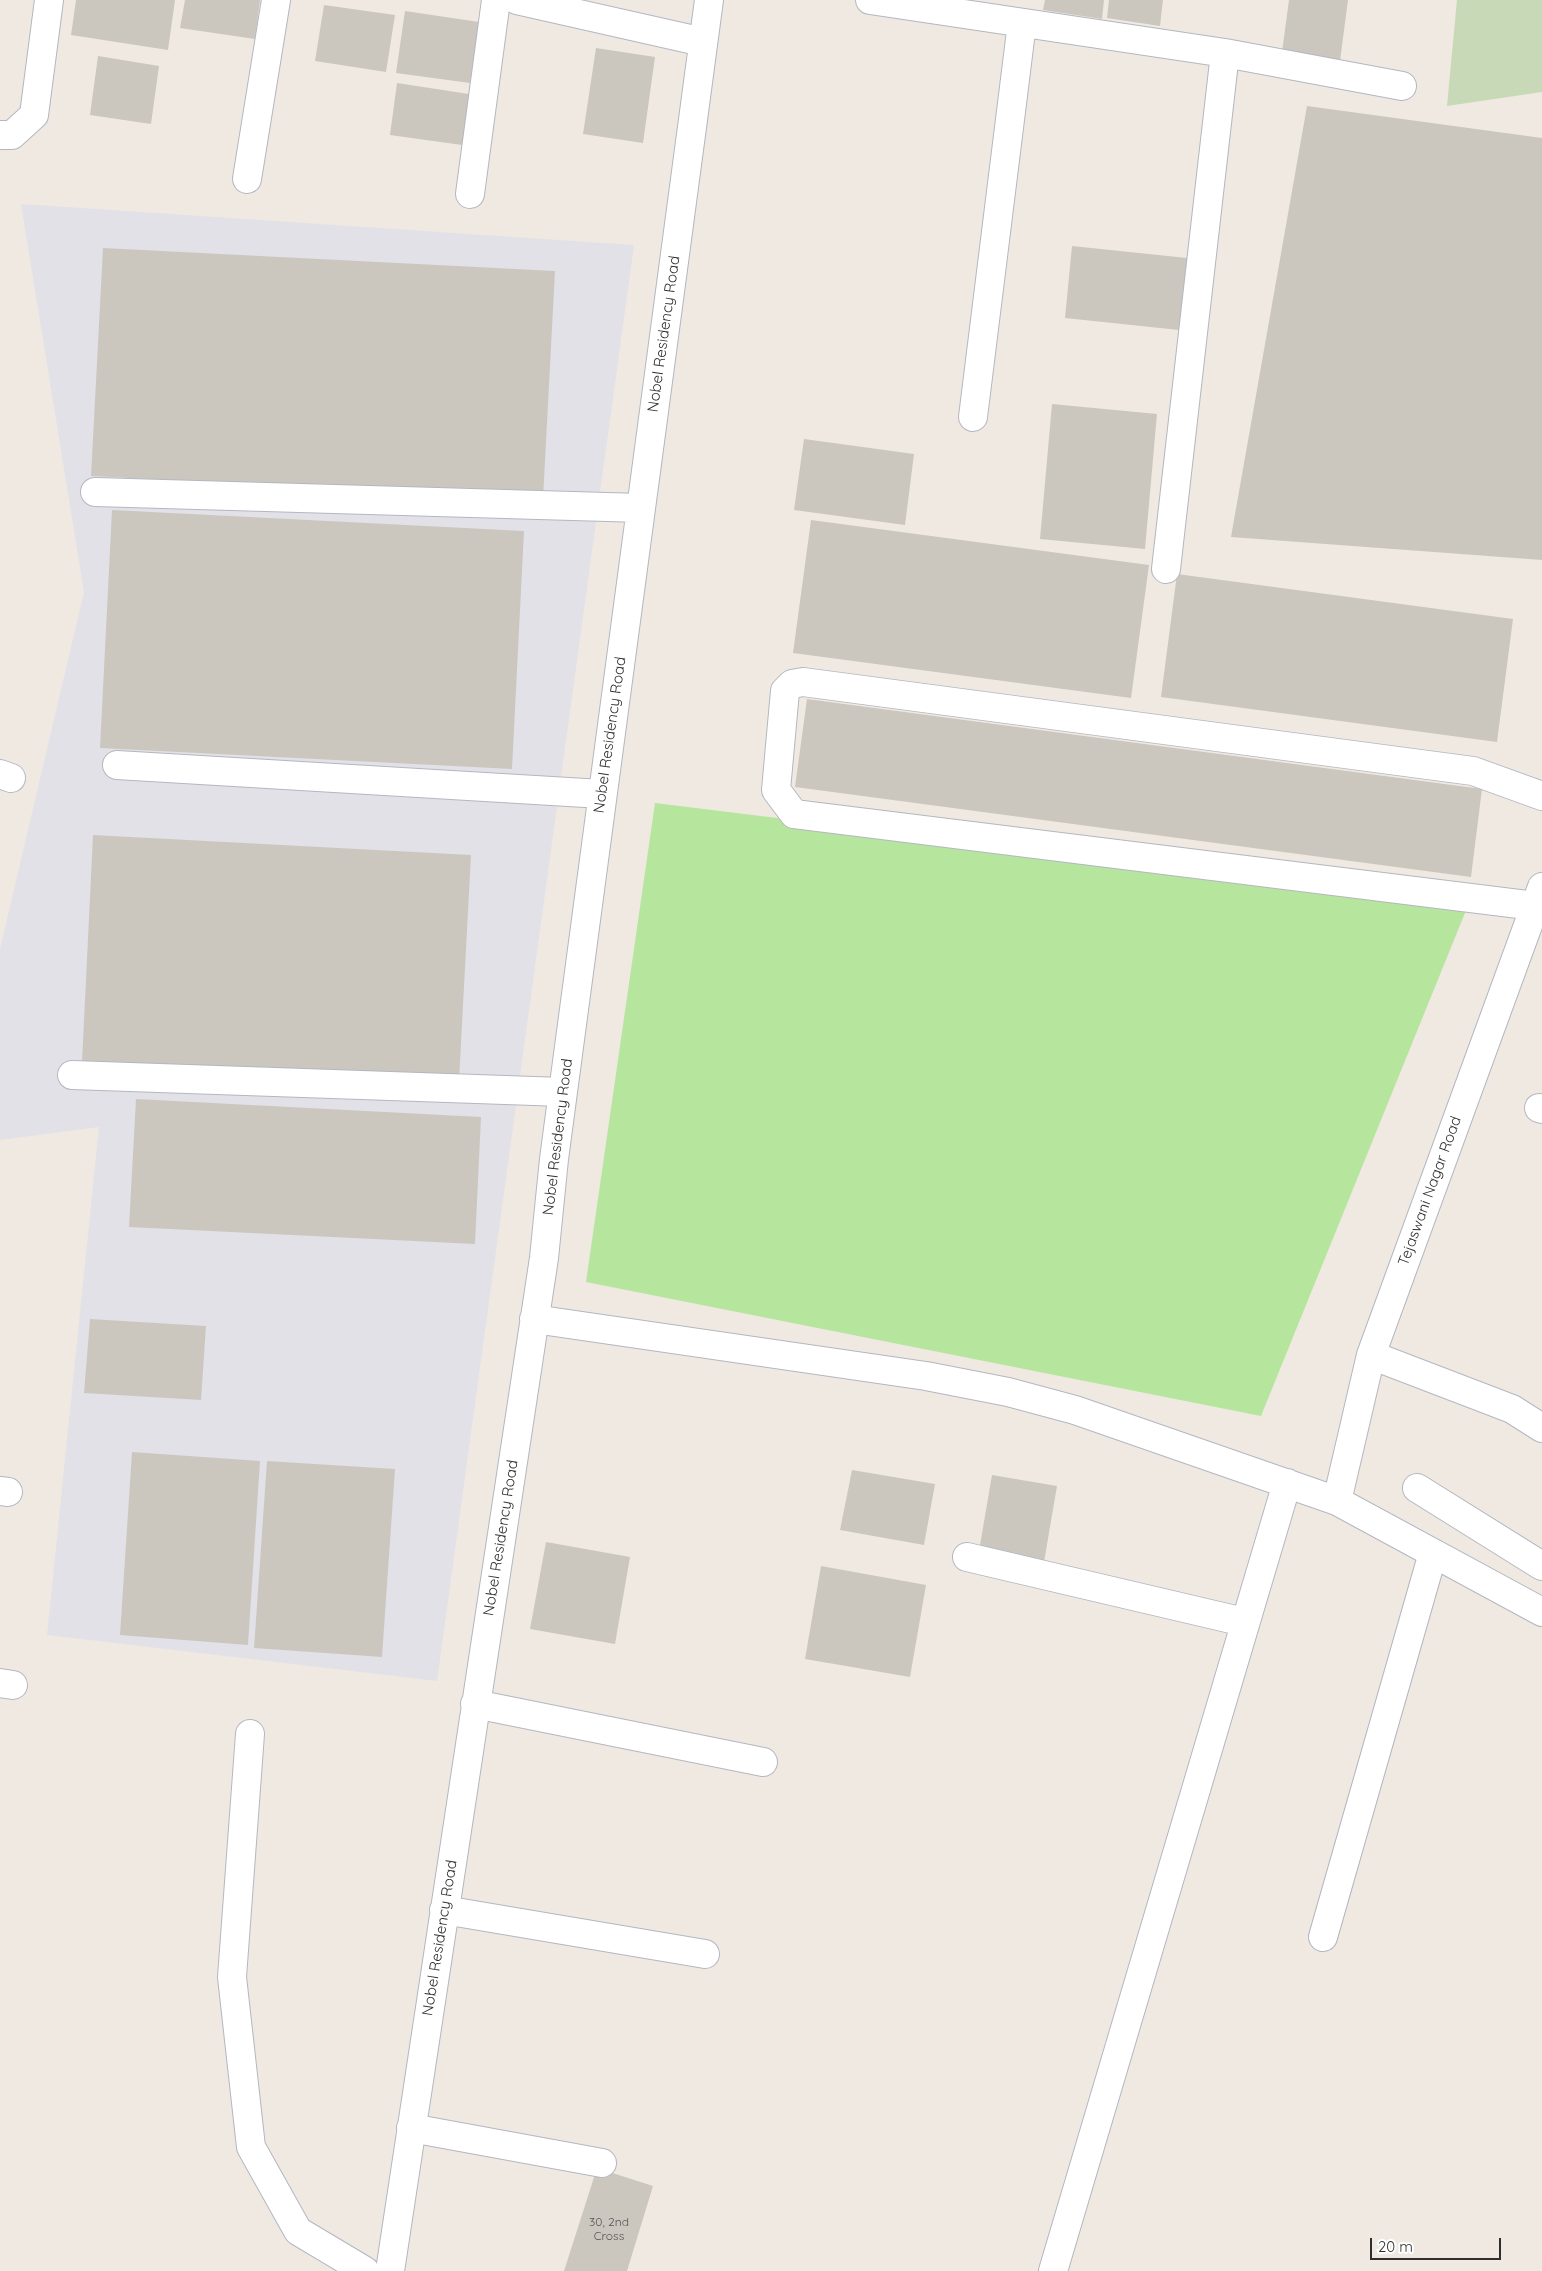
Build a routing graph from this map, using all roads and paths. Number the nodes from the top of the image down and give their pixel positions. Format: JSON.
{"nodes":[{"id":1,"x":49,"y":0,"type":"edge"},
{"id":2,"x":276,"y":0,"type":"edge"},
{"id":3,"x":496,"y":0,"type":"edge"},
{"id":4,"x":517,"y":0,"type":"edge"},
{"id":5,"x":709,"y":0,"type":"edge"},
{"id":6,"x":870,"y":0,"type":"edge"},
{"id":7,"x":1022,"y":23,"type":"junction"},
{"id":8,"x":703,"y":42,"type":"junction"},
{"id":9,"x":1224,"y":53,"type":"junction"},
{"id":10,"x":1402,"y":86,"type":"dead end"},
{"id":11,"x":0,"y":135,"type":"edge"},
{"id":12,"x":247,"y":179,"type":"dead end"},
{"id":13,"x":470,"y":194,"type":"dead end"},
{"id":14,"x":973,"y":417,"type":"dead end"},
{"id":15,"x":95,"y":492,"type":"dead end"},
{"id":16,"x":641,"y":508,"type":"junction"},
{"id":17,"x":1166,"y":569,"type":"dead end"},
{"id":18,"x":118,"y":765,"type":"dead end"},
{"id":19,"x":602,"y":794,"type":"junction"},
{"id":20,"x":1542,"y":796,"type":"edge"},
{"id":21,"x":1538,"y":897,"type":"edge"},
{"id":22,"x":72,"y":1075,"type":"dead end"},
{"id":23,"x":563,"y":1092,"type":"junction"},
{"id":24,"x":534,"y":1319,"type":"junction"},
{"id":25,"x":1371,"y":1355,"type":"junction"},
{"id":26,"x":1542,"y":1428,"type":"edge"},
{"id":27,"x":1287,"y":1483,"type":"junction"},
{"id":28,"x":1417,"y":1488,"type":"dead end"},
{"id":29,"x":1337,"y":1500,"type":"junction"},
{"id":30,"x":1433,"y":1553,"type":"junction"},
{"id":31,"x":967,"y":1557,"type":"dead end"},
{"id":32,"x":1542,"y":1566,"type":"edge"},
{"id":33,"x":1542,"y":1612,"type":"edge"},
{"id":34,"x":1244,"y":1622,"type":"junction"},
{"id":35,"x":475,"y":1704,"type":"junction"},
{"id":36,"x":250,"y":1734,"type":"dead end"},
{"id":37,"x":763,"y":1762,"type":"dead end"},
{"id":38,"x":444,"y":1910,"type":"junction"},
{"id":39,"x":1323,"y":1937,"type":"dead end"},
{"id":40,"x":705,"y":1954,"type":"dead end"},
{"id":41,"x":411,"y":2128,"type":"junction"},
{"id":42,"x":602,"y":2163,"type":"dead end"},
{"id":43,"x":365,"y":2271,"type":"edge"},
{"id":44,"x":390,"y":2271,"type":"edge"},
{"id":45,"x":1052,"y":2271,"type":"edge"}],
"edges":[{"from":1,"to":11,"type":"street"},
{"from":2,"to":12,"type":"street"},
{"from":3,"to":13,"type":"street"},
{"from":4,"to":8,"type":"street"},
{"from":5,"to":8,"type":"street","name":"Nobel Residency Road"},
{"from":6,"to":7,"type":"street"},
{"from":7,"to":9,"type":"street"},
{"from":7,"to":14,"type":"street"},
{"from":8,"to":16,"type":"street","name":"Nobel Residency Road"},
{"from":9,"to":10,"type":"street"},
{"from":9,"to":17,"type":"street"},
{"from":15,"to":16,"type":"street"},
{"from":16,"to":19,"type":"street","name":"Nobel Residency Road"},
{"from":18,"to":19,"type":"street"},
{"from":19,"to":23,"type":"street","name":"Nobel Residency Road"},
{"from":20,"to":21,"type":"street"},
{"from":21,"to":25,"type":"street","name":"Tejaswani Nagar Road"},
{"from":22,"to":23,"type":"street"},
{"from":23,"to":24,"type":"street","name":"Nobel Residency Road"},
{"from":24,"to":27,"type":"street"},
{"from":24,"to":35,"type":"street","name":"Nobel Residency Road"},
{"from":25,"to":26,"type":"street"},
{"from":25,"to":29,"type":"street","name":"Tejaswani Nagar Road"},
{"from":27,"to":29,"type":"street"},
{"from":27,"to":34,"type":"street"},
{"from":28,"to":32,"type":"street"},
{"from":29,"to":30,"type":"street"},
{"from":30,"to":33,"type":"street"},
{"from":30,"to":39,"type":"street"},
{"from":31,"to":34,"type":"street"},
{"from":34,"to":45,"type":"street"},
{"from":35,"to":37,"type":"street"},
{"from":35,"to":38,"type":"street","name":"Nobel Residency Road"},
{"from":36,"to":43,"type":"street"},
{"from":38,"to":40,"type":"street"},
{"from":38,"to":41,"type":"street","name":"Nobel Residency Road"},
{"from":41,"to":42,"type":"street"},
{"from":41,"to":44,"type":"street","name":"Nobel Residency Road"}]}
